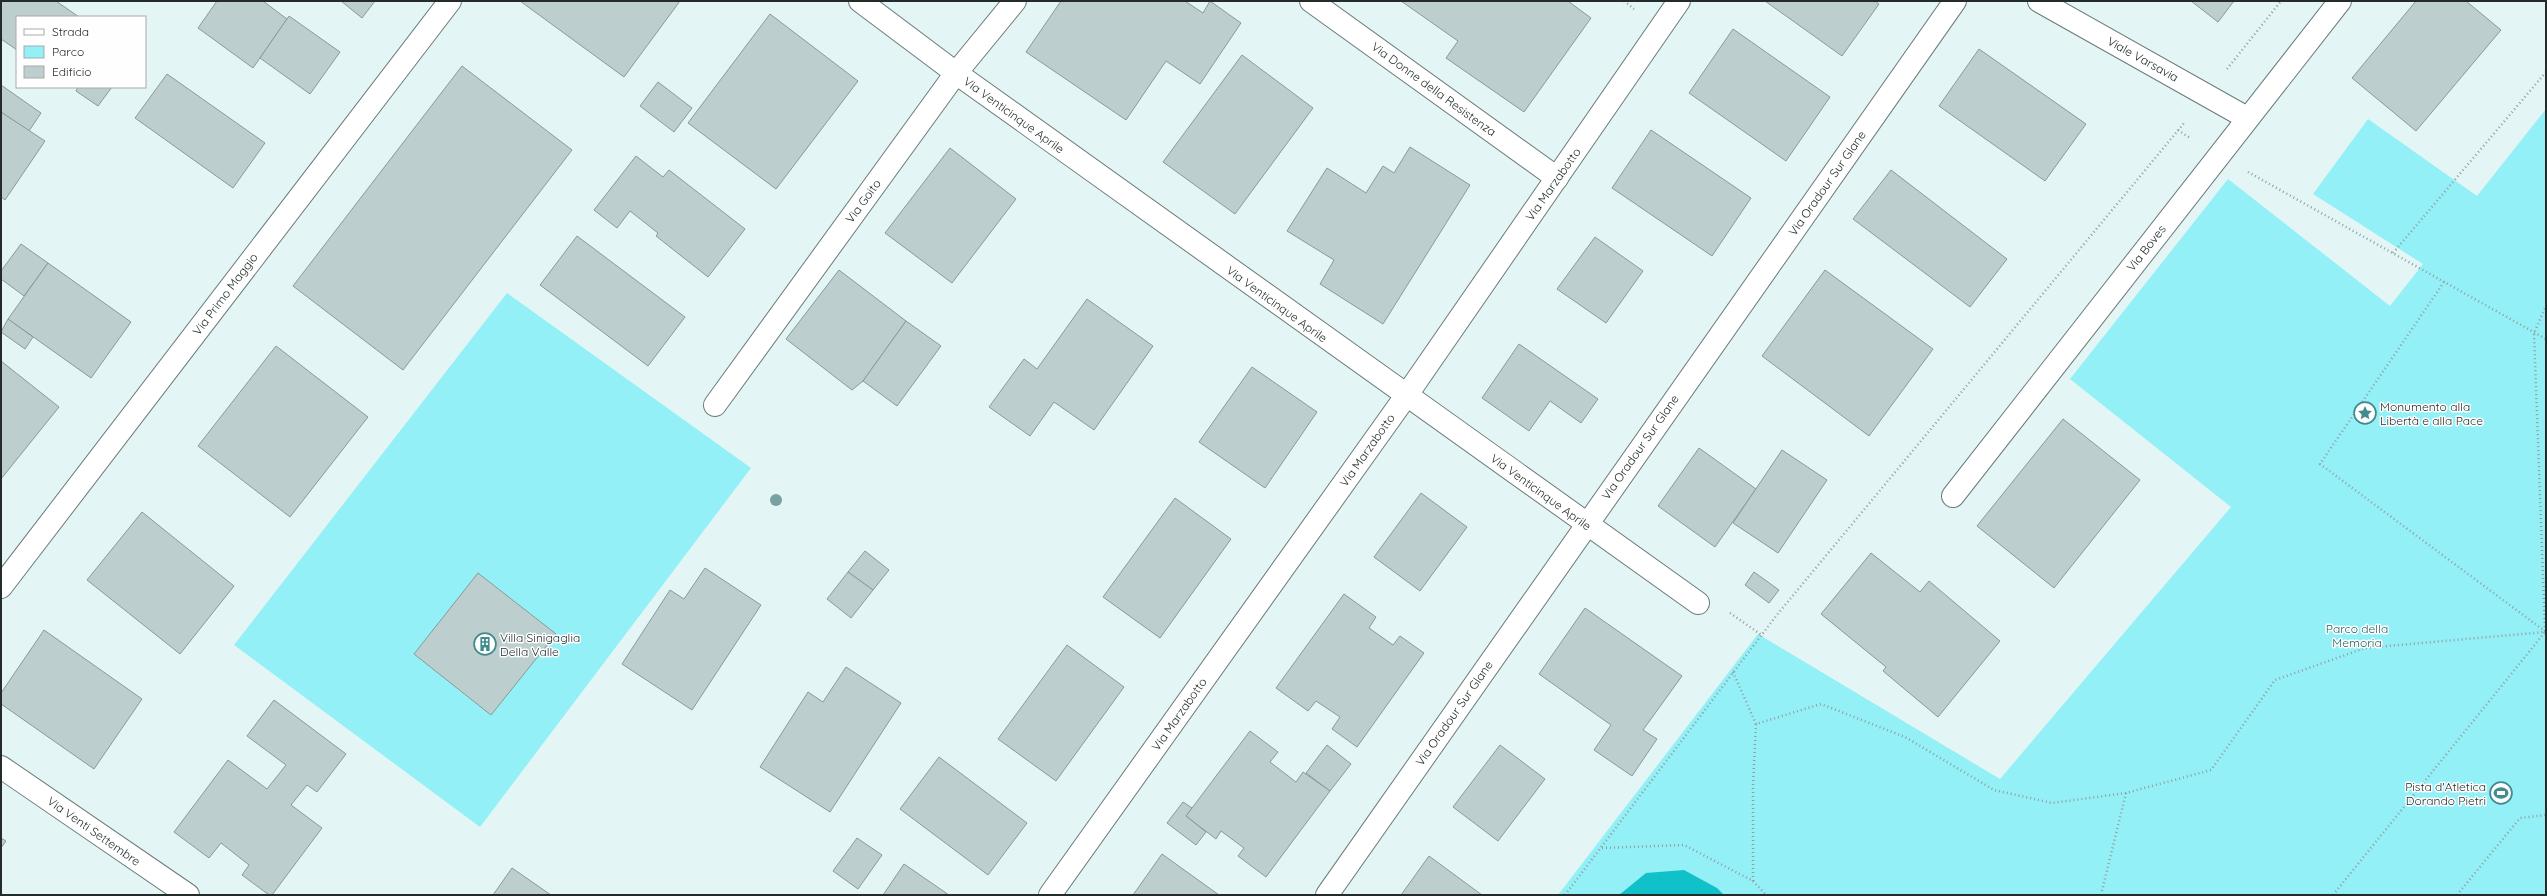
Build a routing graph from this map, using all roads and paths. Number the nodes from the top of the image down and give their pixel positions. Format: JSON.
{"nodes":[{"id":1,"x":450,"y":1,"type":"edge"},
{"id":2,"x":860,"y":1,"type":"edge"},
{"id":3,"x":1015,"y":1,"type":"edge"},
{"id":4,"x":1311,"y":1,"type":"edge"},
{"id":5,"x":1624,"y":1,"type":"edge"},
{"id":6,"x":1679,"y":1,"type":"edge"},
{"id":7,"x":1956,"y":1,"type":"edge"},
{"id":8,"x":2281,"y":1,"type":"edge"},
{"id":9,"x":2340,"y":1,"type":"edge"},
{"id":10,"x":2047,"y":3,"type":"edge"},
{"id":11,"x":1640,"y":12,"type":"dead end"},
{"id":12,"x":2546,"y":72,"type":"edge"},
{"id":13,"x":956,"y":73,"type":"junction"},
{"id":14,"x":2207,"y":94,"type":"junction"},
{"id":15,"x":2248,"y":118,"type":"junction"},
{"id":16,"x":2178,"y":130,"type":"junction"},
{"id":17,"x":2219,"y":155,"type":"junction"},
{"id":18,"x":1557,"y":178,"type":"junction"},
{"id":19,"x":2393,"y":254,"type":"junction"},
{"id":20,"x":2444,"y":282,"type":"junction"},
{"id":21,"x":2546,"y":306,"type":"edge"},
{"id":22,"x":2534,"y":333,"type":"junction"},
{"id":23,"x":2546,"y":339,"type":"edge"},
{"id":24,"x":1406,"y":396,"type":"junction"},
{"id":25,"x":715,"y":405,"type":"dead end"},
{"id":26,"x":1953,"y":496,"type":"dead end"},
{"id":27,"x":1586,"y":525,"type":"junction"},
{"id":28,"x":1,"y":587,"type":"edge"},
{"id":29,"x":1698,"y":603,"type":"joint"},
{"id":30,"x":2546,"y":631,"type":"edge"},
{"id":31,"x":1763,"y":636,"type":"junction"},
{"id":32,"x":1733,"y":672,"type":"junction"},
{"id":33,"x":1756,"y":724,"type":"junction"},
{"id":34,"x":1,"y":767,"type":"edge"},
{"id":35,"x":2126,"y":793,"type":"junction"},
{"id":36,"x":2546,"y":814,"type":"edge"},
{"id":37,"x":1602,"y":848,"type":"junction"},
{"id":38,"x":1753,"y":881,"type":"junction"},
{"id":39,"x":188,"y":895,"type":"edge"},
{"id":40,"x":1050,"y":895,"type":"edge"},
{"id":41,"x":1327,"y":895,"type":"edge"},
{"id":42,"x":1565,"y":895,"type":"edge"},
{"id":43,"x":1766,"y":895,"type":"edge"},
{"id":44,"x":2101,"y":895,"type":"edge"},
{"id":45,"x":2334,"y":895,"type":"edge"},
{"id":46,"x":2457,"y":895,"type":"edge"}],
"edges":[{"from":1,"to":28,"type":"street","name":"Via Primo Maggio"},
{"from":2,"to":13,"type":"street","name":"Via Venticinque Aprile"},
{"from":3,"to":13,"type":"street","name":"Via Goito"},
{"from":4,"to":18,"type":"street","name":"Via Donne della Resistenza"},
{"from":5,"to":11,"type":"path"},
{"from":6,"to":18,"type":"street","name":"Via Marzabotto"},
{"from":7,"to":27,"type":"street","name":"Via Oradour Sur Glane"},
{"from":8,"to":14,"type":"path"},
{"from":9,"to":15,"type":"street","name":"Via Boves"},
{"from":10,"to":14,"type":"street","name":"Viale Varsavia"},
{"from":12,"to":19,"type":"path"},
{"from":13,"to":24,"type":"street","name":"Via Venticinque Aprile"},
{"from":13,"to":25,"type":"street","name":"Via Goito"},
{"from":14,"to":15,"type":"street","name":"Viale Varsavia"},
{"from":14,"to":16,"type":"path"},
{"from":15,"to":17,"type":"street","name":"Via Boves"},
{"from":16,"to":17,"type":"path"},
{"from":16,"to":31,"type":"path"},
{"from":17,"to":19,"type":"path"},
{"from":17,"to":26,"type":"street","name":"Via Boves"},
{"from":18,"to":24,"type":"street","name":"Via Marzabotto"},
{"from":19,"to":20,"type":"path"},
{"from":20,"to":22,"type":"path"},
{"from":20,"to":30,"type":"path"},
{"from":21,"to":22,"type":"path"},
{"from":22,"to":23,"type":"path"},
{"from":22,"to":30,"type":"path"},
{"from":24,"to":27,"type":"street","name":"Via Venticinque Aprile"},
{"from":24,"to":40,"type":"street","name":"Via Marzabotto"},
{"from":27,"to":29,"type":"street","name":"Via Venticinque Aprile"},
{"from":27,"to":41,"type":"street","name":"Via Oradour Sur Glane"},
{"from":29,"to":31,"type":"path"},
{"from":30,"to":35,"type":"path"},
{"from":30,"to":45,"type":"path"},
{"from":31,"to":32,"type":"path"},
{"from":32,"to":33,"type":"path"},
{"from":32,"to":37,"type":"path"},
{"from":33,"to":35,"type":"path"},
{"from":33,"to":38,"type":"path"},
{"from":34,"to":39,"type":"street","name":"Via Venti Settembre"},
{"from":35,"to":44,"type":"path"},
{"from":36,"to":46,"type":"path"},
{"from":37,"to":38,"type":"path"},
{"from":37,"to":42,"type":"path"},
{"from":38,"to":43,"type":"path"}]}
